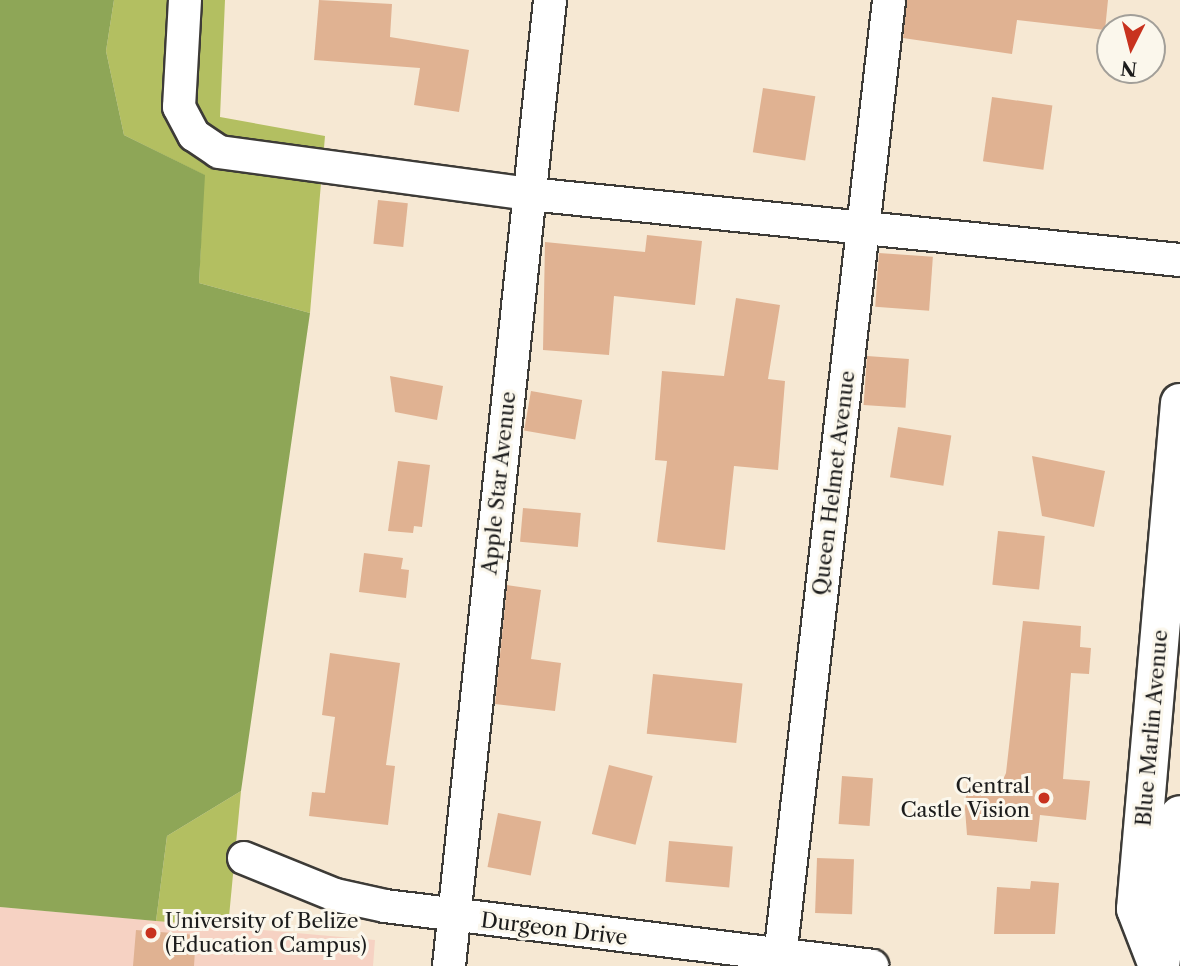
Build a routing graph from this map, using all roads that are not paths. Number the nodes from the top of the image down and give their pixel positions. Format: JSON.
{"nodes":[{"id":1,"x":185,"y":0,"type":"edge"},
{"id":2,"x":550,"y":0,"type":"edge"},
{"id":3,"x":889,"y":0,"type":"edge"},
{"id":4,"x":529,"y":194,"type":"junction"},
{"id":5,"x":863,"y":225,"type":"junction"},
{"id":6,"x":1180,"y":260,"type":"edge"},
{"id":7,"x":1180,"y":404,"type":"edge"},
{"id":8,"x":1180,"y":815,"type":"edge"},
{"id":9,"x":244,"y":858,"type":"dead end"},
{"id":10,"x":453,"y":917,"type":"junction"},
{"id":11,"x":780,"y":961,"type":"edge"},
{"id":12,"x":449,"y":966,"type":"edge"},
{"id":13,"x":873,"y":966,"type":"edge"},
{"id":14,"x":1159,"y":966,"type":"edge"}],
"edges":[{"from":1,"to":4,"type":"street"},
{"from":2,"to":4,"type":"street","name":"Apple Star Avenue"},
{"from":3,"to":5,"type":"street","name":"Queen Helmet Avenue"},
{"from":4,"to":5,"type":"street"},
{"from":4,"to":10,"type":"street","name":"Apple Star Avenue"},
{"from":5,"to":6,"type":"street"},
{"from":5,"to":11,"type":"street","name":"Queen Helmet Avenue"},
{"from":7,"to":14,"type":"street","name":"Blue Marlin Avenue"},
{"from":8,"to":14,"type":"street","name":"Blue Marlin Avenue"},
{"from":9,"to":10,"type":"street","name":"Durgeon Drive"},
{"from":10,"to":11,"type":"street","name":"Durgeon Drive"},
{"from":10,"to":12,"type":"street","name":"Apple Star Avenue"},
{"from":11,"to":13,"type":"street","name":"Durgeon Drive"}]}
